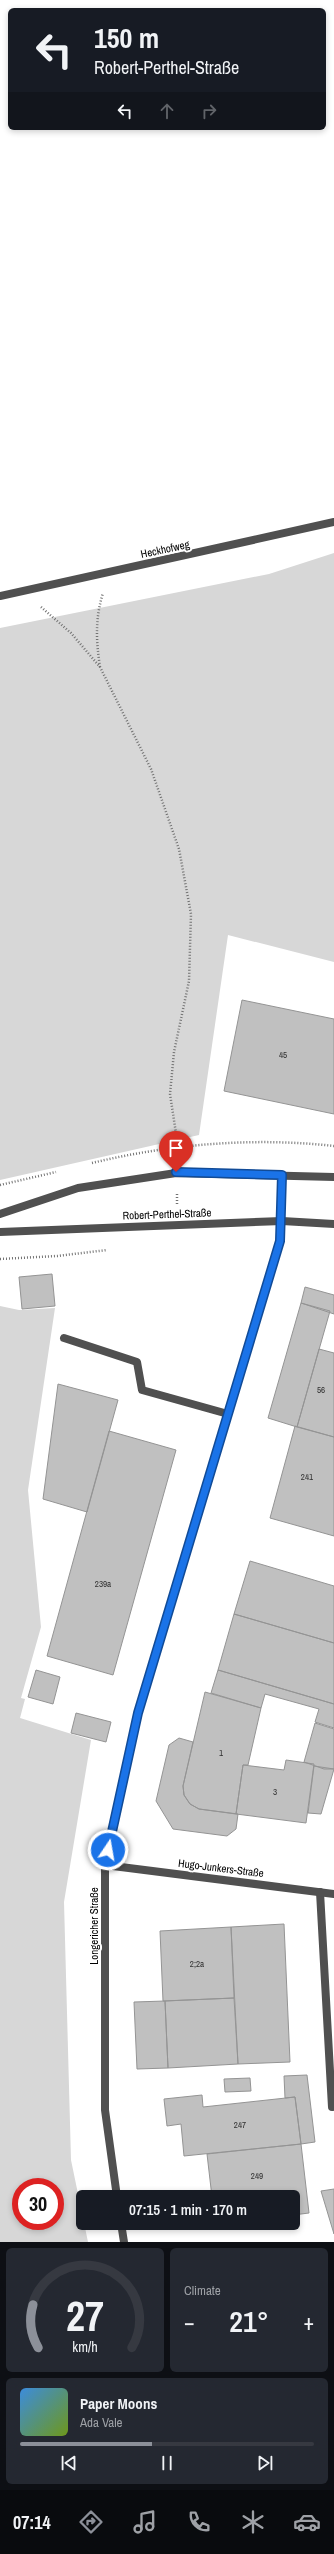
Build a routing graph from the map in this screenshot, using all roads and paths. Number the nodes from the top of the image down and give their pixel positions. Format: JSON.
{"nodes":[{"id":1,"x":334,"y":522,"type":"edge"},
{"id":2,"x":110,"y":572,"type":"junction"},
{"id":3,"x":22,"y":591,"type":"junction"},
{"id":4,"x":0,"y":596,"type":"edge"},
{"id":5,"x":100,"y":667,"type":"junction"},
{"id":6,"x":334,"y":1146,"type":"edge"},
{"id":7,"x":282,"y":1175,"type":"junction"},
{"id":8,"x":334,"y":1177,"type":"edge"},
{"id":9,"x":0,"y":1214,"type":"edge"},
{"id":10,"x":282,"y":1220,"type":"junction"},
{"id":11,"x":334,"y":1224,"type":"edge"},
{"id":12,"x":0,"y":1232,"type":"edge"},
{"id":13,"x":112,"y":1249,"type":"dead end"},
{"id":14,"x":0,"y":1259,"type":"edge"},
{"id":15,"x":64,"y":1338,"type":"dead end"},
{"id":16,"x":228,"y":1414,"type":"junction"},
{"id":17,"x":105,"y":1865,"type":"junction"},
{"id":18,"x":320,"y":1892,"type":"junction"},
{"id":19,"x":334,"y":1894,"type":"edge"},
{"id":20,"x":332,"y":2108,"type":"dead end"},
{"id":21,"x":116,"y":2190,"type":"edge"},
{"id":22,"x":122,"y":2230,"type":"edge"},
{"id":23,"x":124,"y":2242,"type":"edge"}],
"edges":[{"from":1,"to":2,"type":"street","name":"Heckhofweg"},
{"from":2,"to":3,"type":"street","name":"Heckhofweg"},
{"from":2,"to":5,"type":"path"},
{"from":3,"to":4,"type":"street","name":"Heckhofweg"},
{"from":3,"to":5,"type":"path"},
{"from":5,"to":6,"type":"path"},
{"from":7,"to":8,"type":"street"},
{"from":7,"to":9,"type":"street"},
{"from":7,"to":10,"type":"street","name":"Longericher Straße"},
{"from":10,"to":11,"type":"street","name":"Robert-Perthel-Straße"},
{"from":10,"to":12,"type":"street","name":"Robert-Perthel-Straße"},
{"from":10,"to":16,"type":"street","name":"Longericher Straße"},
{"from":13,"to":14,"type":"path"},
{"from":15,"to":16,"type":"street"},
{"from":16,"to":17,"type":"street","name":"Longericher Straße"},
{"from":17,"to":18,"type":"street","name":"Hugo-Junkers-Straße"},
{"from":17,"to":21,"type":"street","name":"Longericher Straße"},
{"from":18,"to":19,"type":"street","name":"Hugo-Junkers-Straße"},
{"from":18,"to":20,"type":"street"},
{"from":22,"to":23,"type":"street"}]}
